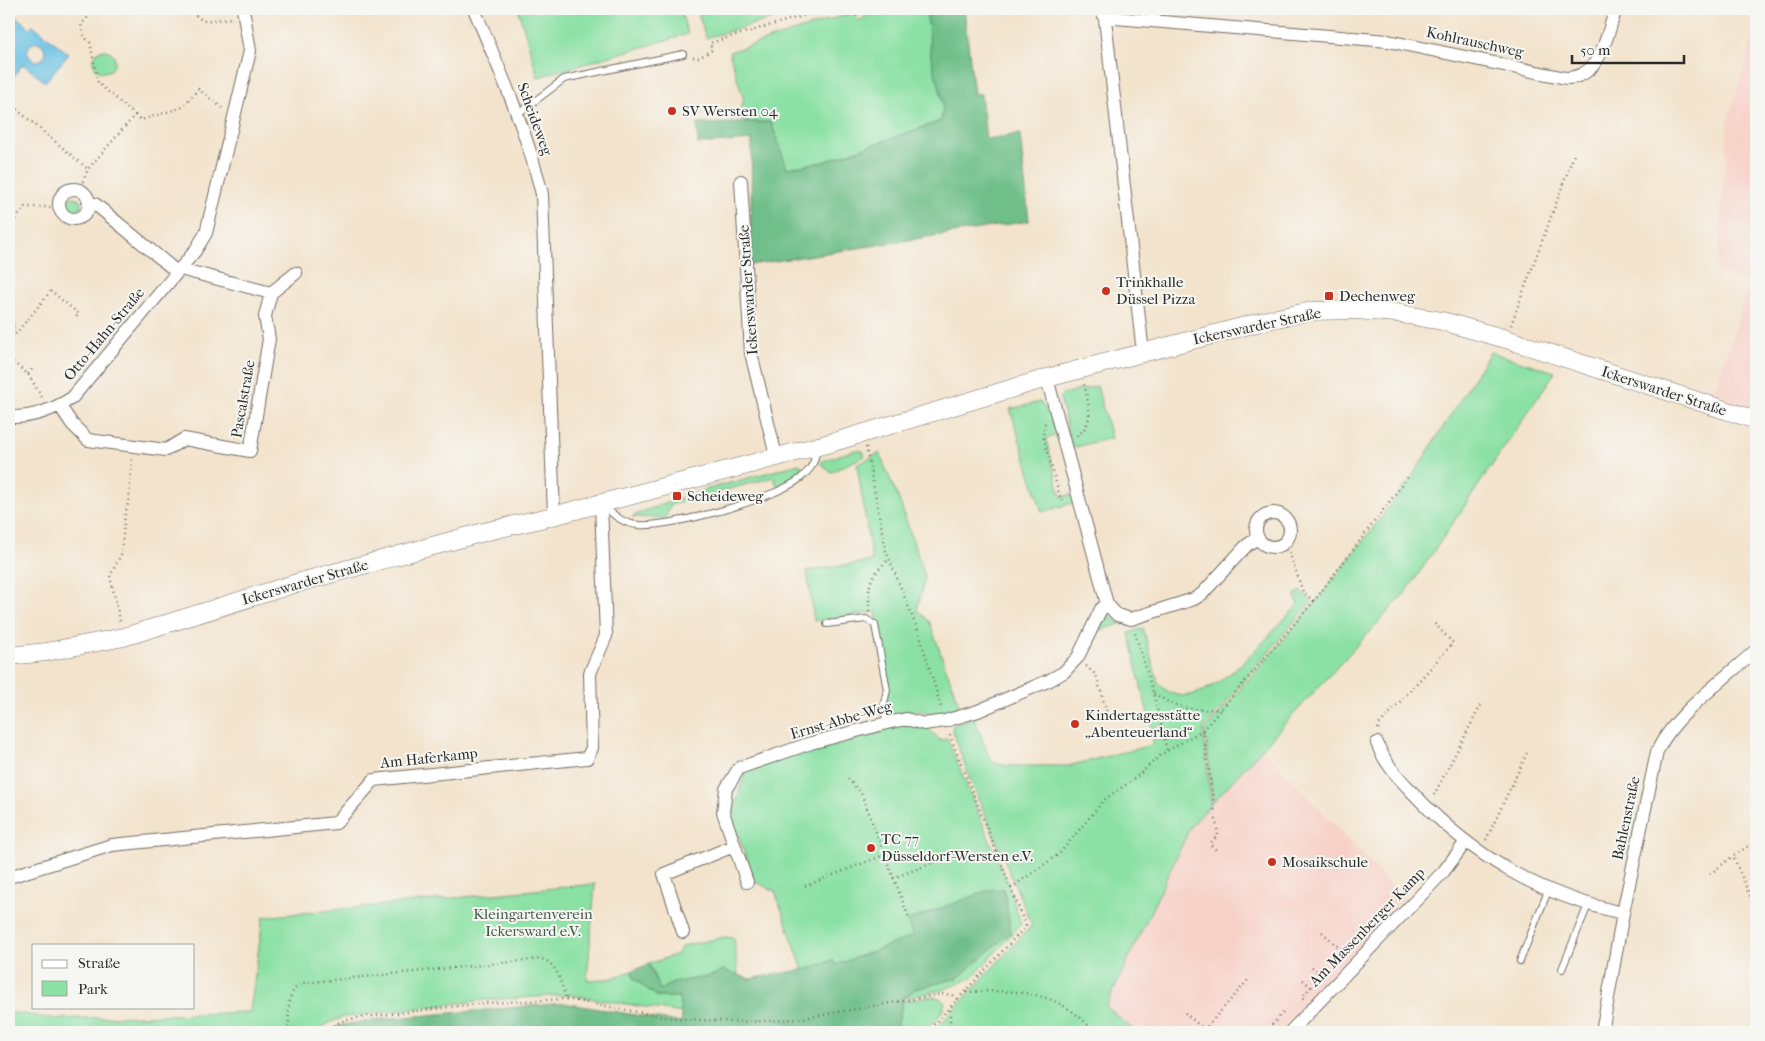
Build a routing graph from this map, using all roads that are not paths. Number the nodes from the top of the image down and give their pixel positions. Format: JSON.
{"nodes":[{"id":1,"x":474,"y":9,"type":"edge"},
{"id":2,"x":1616,"y":9,"type":"edge"},
{"id":3,"x":244,"y":13,"type":"edge"},
{"id":4,"x":1104,"y":13,"type":"edge"},
{"id":5,"x":683,"y":54,"type":"road end"},
{"id":6,"x":517,"y":112,"type":"junction"},
{"id":7,"x":741,"y":181,"type":"dead end"},
{"id":8,"x":88,"y":205,"type":"junction"},
{"id":9,"x":178,"y":271,"type":"junction"},
{"id":10,"x":296,"y":273,"type":"dead end"},
{"id":11,"x":270,"y":293,"type":"junction"},
{"id":12,"x":1143,"y":352,"type":"junction"},
{"id":13,"x":1047,"y":378,"type":"junction"},
{"id":14,"x":55,"y":408,"type":"junction"},
{"id":15,"x":9,"y":417,"type":"edge"},
{"id":16,"x":1756,"y":420,"type":"edge"},
{"id":17,"x":817,"y":446,"type":"junction"},
{"id":18,"x":776,"y":456,"type":"junction"},
{"id":19,"x":601,"y":504,"type":"junction"},
{"id":20,"x":554,"y":515,"type":"junction"},
{"id":21,"x":1257,"y":538,"type":"junction"},
{"id":22,"x":1107,"y":604,"type":"junction"},
{"id":23,"x":827,"y":624,"type":"dead end"},
{"id":24,"x":1756,"y":650,"type":"edge"},
{"id":25,"x":9,"y":656,"type":"edge"},
{"id":26,"x":887,"y":723,"type":"junction"},
{"id":27,"x":1377,"y":743,"type":"road end"},
{"id":28,"x":1466,"y":843,"type":"junction"},
{"id":29,"x":734,"y":846,"type":"junction"},
{"id":30,"x":9,"y":877,"type":"edge"},
{"id":31,"x":747,"y":882,"type":"dead end"},
{"id":32,"x":1548,"y":891,"type":"junction"},
{"id":33,"x":1588,"y":905,"type":"junction"},
{"id":34,"x":1623,"y":913,"type":"junction"},
{"id":35,"x":683,"y":932,"type":"dead end"},
{"id":36,"x":1520,"y":961,"type":"dead end"},
{"id":37,"x":1562,"y":969,"type":"dead end"},
{"id":38,"x":1290,"y":1032,"type":"edge"},
{"id":39,"x":1602,"y":1032,"type":"edge"}],
"edges":[{"from":1,"to":6,"type":"street","name":"Scheideweg"},
{"from":2,"to":4,"type":"street","name":"Kohlrauschweg"},
{"from":3,"to":9,"type":"street","name":"Otto-Hahn-Straße"},
{"from":4,"to":12,"type":"street"},
{"from":5,"to":6,"type":"lane"},
{"from":6,"to":20,"type":"street","name":"Scheideweg"},
{"from":7,"to":18,"type":"street","name":"Ickerswarder Straße"},
{"from":8,"to":8,"type":"street"},
{"from":8,"to":9,"type":"street"},
{"from":9,"to":11,"type":"street"},
{"from":9,"to":14,"type":"street","name":"Otto-Hahn-Straße"},
{"from":10,"to":11,"type":"street"},
{"from":11,"to":14,"type":"street","name":"Pascalstraße"},
{"from":12,"to":13,"type":"main road","name":"Ickerswarder Straße"},
{"from":12,"to":16,"type":"main road","name":"Ickerswarder Straße"},
{"from":13,"to":17,"type":"main road","name":"Ickerswarder Straße"},
{"from":13,"to":22,"type":"street"},
{"from":14,"to":15,"type":"street","name":"Otto-Hahn-Straße"},
{"from":17,"to":18,"type":"main road","name":"Ickerswarder Straße"},
{"from":17,"to":19,"type":"lane"},
{"from":18,"to":19,"type":"main road","name":"Ickerswarder Straße"},
{"from":19,"to":20,"type":"main road","name":"Ickerswarder Straße"},
{"from":19,"to":30,"type":"street","name":"Am Haferkamp"},
{"from":20,"to":25,"type":"main road","name":"Ickerswarder Straße"},
{"from":21,"to":21,"type":"street"},
{"from":21,"to":22,"type":"street"},
{"from":22,"to":26,"type":"street","name":"Ernst-Abbe-Weg"},
{"from":23,"to":26,"type":"lane"},
{"from":24,"to":34,"type":"street","name":"Bahlenstraße"},
{"from":26,"to":29,"type":"street","name":"Ernst-Abbe-Weg"},
{"from":27,"to":28,"type":"street"},
{"from":28,"to":32,"type":"street"},
{"from":28,"to":38,"type":"street","name":"Am Massenberger Kamp"},
{"from":29,"to":31,"type":"street","name":"Ernst-Abbe-Weg"},
{"from":29,"to":35,"type":"street"},
{"from":32,"to":33,"type":"street"},
{"from":32,"to":36,"type":"lane"},
{"from":33,"to":34,"type":"street"},
{"from":33,"to":37,"type":"lane"},
{"from":34,"to":39,"type":"street","name":"Bahlenstraße"}]}
